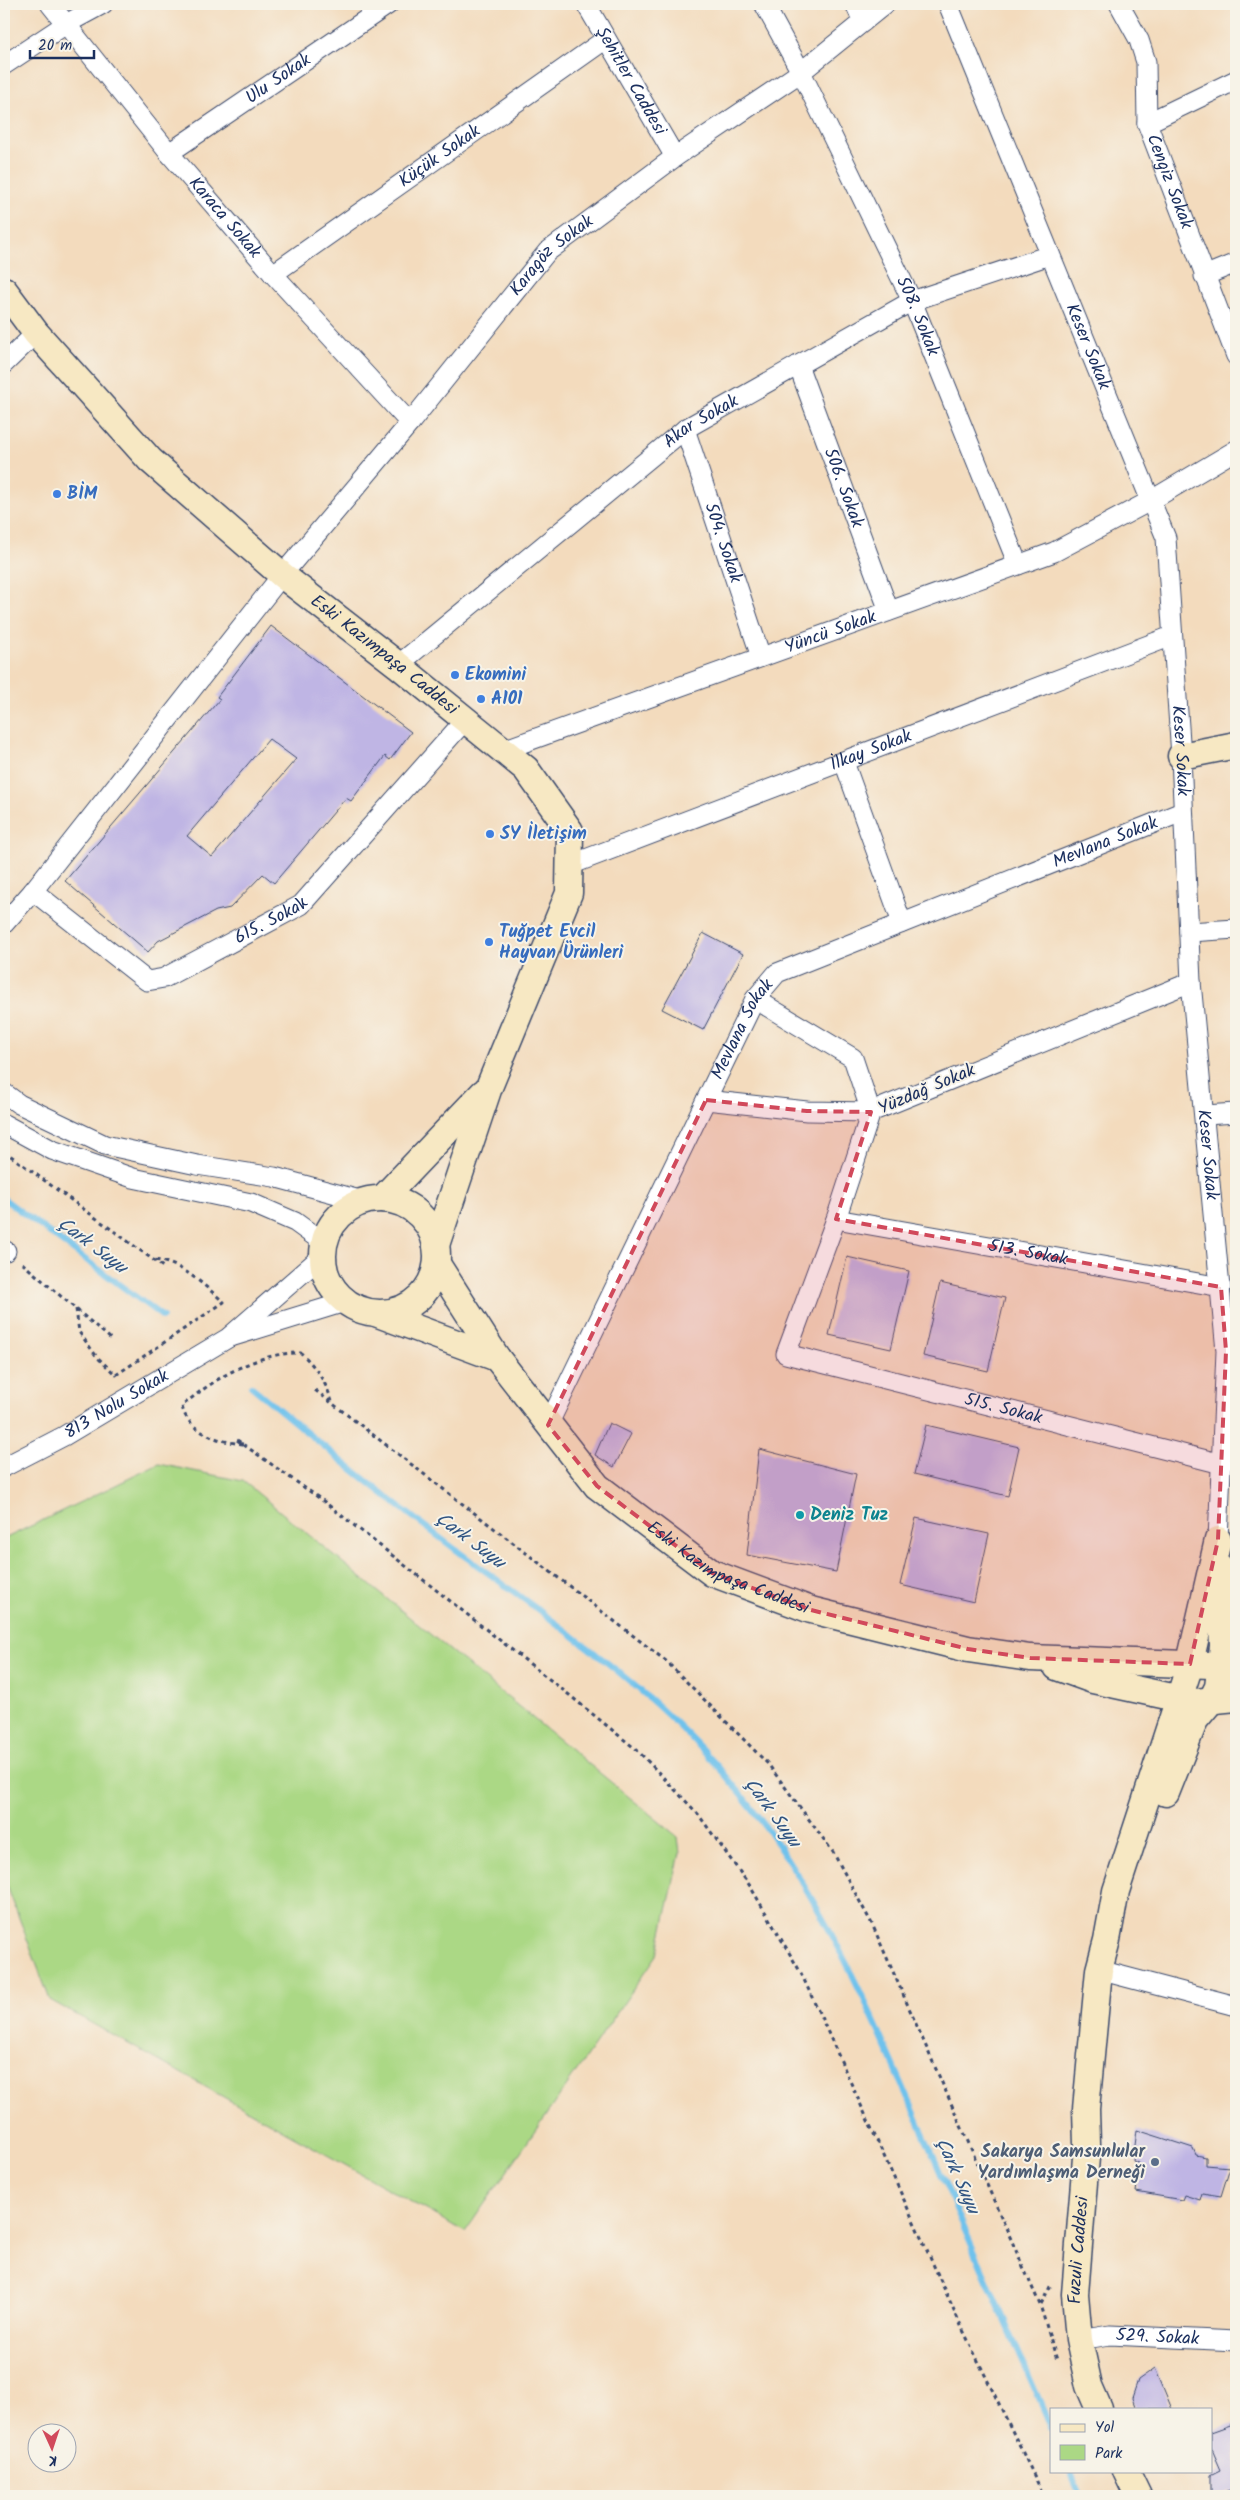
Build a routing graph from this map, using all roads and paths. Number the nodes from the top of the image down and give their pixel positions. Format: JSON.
{"nodes":[{"id":1,"x":50,"y":4,"type":"edge"},
{"id":2,"x":103,"y":4,"type":"edge"},
{"id":3,"x":389,"y":4,"type":"edge"},
{"id":4,"x":586,"y":4,"type":"edge"},
{"id":5,"x":764,"y":4,"type":"edge"},
{"id":6,"x":855,"y":4,"type":"edge"},
{"id":7,"x":885,"y":4,"type":"edge"},
{"id":8,"x":948,"y":4,"type":"edge"},
{"id":9,"x":1120,"y":4,"type":"edge"},
{"id":10,"x":863,"y":22,"type":"junction"},
{"id":11,"x":66,"y":24,"type":"junction"},
{"id":12,"x":606,"y":39,"type":"junction"},
{"id":13,"x":4,"y":65,"type":"edge"},
{"id":14,"x":801,"y":72,"type":"junction"},
{"id":15,"x":1236,"y":80,"type":"edge"},
{"id":16,"x":1147,"y":123,"type":"junction"},
{"id":17,"x":169,"y":153,"type":"junction"},
{"id":18,"x":675,"y":157,"type":"junction"},
{"id":19,"x":1050,"y":255,"type":"junction"},
{"id":20,"x":1236,"y":263,"type":"edge"},
{"id":21,"x":273,"y":274,"type":"junction"},
{"id":22,"x":1204,"y":276,"type":"junction"},
{"id":23,"x":4,"y":290,"type":"edge"},
{"id":24,"x":912,"y":300,"type":"junction"},
{"id":25,"x":36,"y":333,"type":"junction"},
{"id":26,"x":1236,"y":356,"type":"edge"},
{"id":27,"x":4,"y":364,"type":"edge"},
{"id":28,"x":798,"y":365,"type":"junction"},
{"id":29,"x":410,"y":423,"type":"junction"},
{"id":30,"x":685,"y":429,"type":"junction"},
{"id":31,"x":1236,"y":450,"type":"edge"},
{"id":32,"x":1150,"y":501,"type":"junction"},
{"id":33,"x":1018,"y":565,"type":"junction"},
{"id":34,"x":282,"y":575,"type":"junction"},
{"id":35,"x":889,"y":611,"type":"junction"},
{"id":36,"x":1172,"y":636,"type":"junction"},
{"id":37,"x":761,"y":657,"type":"junction"},
{"id":38,"x":398,"y":665,"type":"junction"},
{"id":39,"x":466,"y":719,"type":"junction"},
{"id":40,"x":1236,"y":745,"type":"edge"},
{"id":41,"x":504,"y":750,"type":"junction"},
{"id":42,"x":1180,"y":756,"type":"junction"},
{"id":43,"x":844,"y":762,"type":"junction"},
{"id":44,"x":1182,"y":812,"type":"junction"},
{"id":45,"x":570,"y":865,"type":"junction"},
{"id":46,"x":33,"y":891,"type":"junction"},
{"id":47,"x":902,"y":923,"type":"junction"},
{"id":48,"x":4,"y":924,"type":"edge"},
{"id":49,"x":1236,"y":929,"type":"edge"},
{"id":50,"x":1189,"y":932,"type":"junction"},
{"id":51,"x":1191,"y":982,"type":"junction"},
{"id":52,"x":755,"y":999,"type":"junction"},
{"id":53,"x":489,"y":1087,"type":"junction"},
{"id":54,"x":4,"y":1093,"type":"edge"},
{"id":55,"x":706,"y":1100,"type":"junction"},
{"id":56,"x":871,"y":1112,"type":"junction"},
{"id":57,"x":1236,"y":1113,"type":"edge"},
{"id":58,"x":1205,"y":1115,"type":"junction"},
{"id":59,"x":4,"y":1124,"type":"edge"},
{"id":60,"x":4,"y":1151,"type":"edge"},
{"id":61,"x":373,"y":1200,"type":"junction"},
{"id":62,"x":836,"y":1220,"type":"junction"},
{"id":63,"x":323,"y":1250,"type":"junction"},
{"id":64,"x":5,"y":1251,"type":"edge"},
{"id":65,"x":436,"y":1255,"type":"junction"},
{"id":66,"x":154,"y":1260,"type":"junction"},
{"id":67,"x":163,"y":1267,"type":"dead end"},
{"id":68,"x":1221,"y":1287,"type":"junction"},
{"id":69,"x":345,"y":1302,"type":"junction"},
{"id":70,"x":76,"y":1310,"type":"junction"},
{"id":71,"x":377,"y":1313,"type":"junction"},
{"id":72,"x":228,"y":1338,"type":"junction"},
{"id":73,"x":111,"y":1339,"type":"dead end"},
{"id":74,"x":1231,"y":1351,"type":"edge"},
{"id":75,"x":786,"y":1354,"type":"joint"},
{"id":76,"x":497,"y":1358,"type":"junction"},
{"id":77,"x":315,"y":1390,"type":"dead end"},
{"id":78,"x":332,"y":1405,"type":"junction"},
{"id":79,"x":548,"y":1425,"type":"junction"},
{"id":80,"x":237,"y":1440,"type":"dead end"},
{"id":81,"x":244,"y":1444,"type":"junction"},
{"id":82,"x":1222,"y":1464,"type":"junction"},
{"id":83,"x":4,"y":1467,"type":"edge"},
{"id":84,"x":1218,"y":1540,"type":"junction"},
{"id":85,"x":1030,"y":1658,"type":"junction"},
{"id":86,"x":1190,"y":1664,"type":"junction"},
{"id":87,"x":1229,"y":1666,"type":"edge"},
{"id":88,"x":1178,"y":1698,"type":"junction"},
{"id":89,"x":1236,"y":1698,"type":"edge"},
{"id":90,"x":1211,"y":1701,"type":"junction"},
{"id":91,"x":1108,"y":1940,"type":"junction"},
{"id":92,"x":1098,"y":1970,"type":"junction"},
{"id":93,"x":1236,"y":2006,"type":"edge"},
{"id":94,"x":1040,"y":2304,"type":"dead end"},
{"id":95,"x":1079,"y":2340,"type":"junction"},
{"id":96,"x":1236,"y":2341,"type":"edge"},
{"id":97,"x":1099,"y":2408,"type":"edge"},
{"id":98,"x":1126,"y":2472,"type":"edge"},
{"id":99,"x":1044,"y":2496,"type":"edge"},
{"id":100,"x":1138,"y":2496,"type":"edge"}],
"edges":[{"from":1,"to":11,"type":"street","name":"Karaca Sokak"},
{"from":2,"to":11,"type":"street"},
{"from":3,"to":17,"type":"street","name":"Ulu Sokak"},
{"from":4,"to":12,"type":"street","name":"Şehitler Caddesi"},
{"from":5,"to":14,"type":"street","name":"508. Sokak"},
{"from":6,"to":10,"type":"street"},
{"from":7,"to":10,"type":"street","name":"Karagöz Sokak"},
{"from":8,"to":19,"type":"street","name":"Keser Sokak"},
{"from":9,"to":16,"type":"street","name":"Cengiz Sokak"},
{"from":10,"to":14,"type":"street","name":"Karagöz Sokak"},
{"from":11,"to":13,"type":"street"},
{"from":11,"to":17,"type":"street","name":"Karaca Sokak"},
{"from":12,"to":18,"type":"street","name":"Şehitler Caddesi"},
{"from":12,"to":21,"type":"street","name":"Küçük Sokak"},
{"from":14,"to":18,"type":"street","name":"Karagöz Sokak"},
{"from":14,"to":24,"type":"street","name":"508. Sokak"},
{"from":15,"to":16,"type":"street"},
{"from":16,"to":22,"type":"street","name":"Cengiz Sokak"},
{"from":17,"to":21,"type":"street","name":"Karaca Sokak"},
{"from":18,"to":29,"type":"street","name":"Karagöz Sokak"},
{"from":19,"to":24,"type":"street","name":"Akar Sokak"},
{"from":19,"to":32,"type":"street","name":"Keser Sokak"},
{"from":20,"to":22,"type":"street"},
{"from":21,"to":29,"type":"street","name":"Karaca Sokak"},
{"from":22,"to":26,"type":"street","name":"Cengiz Sokak"},
{"from":23,"to":25,"type":"street","name":"Eski Kazımpaşa Caddesi"},
{"from":24,"to":28,"type":"street","name":"Akar Sokak"},
{"from":24,"to":33,"type":"street","name":"508. Sokak"},
{"from":25,"to":27,"type":"street"},
{"from":25,"to":34,"type":"street","name":"Eski Kazımpaşa Caddesi"},
{"from":28,"to":30,"type":"street","name":"Akar Sokak"},
{"from":28,"to":35,"type":"street","name":"506. Sokak"},
{"from":29,"to":34,"type":"street","name":"Karagöz Sokak"},
{"from":30,"to":37,"type":"street","name":"504. Sokak"},
{"from":30,"to":38,"type":"street","name":"Akar Sokak"},
{"from":31,"to":32,"type":"street","name":"Yüncü Sokak"},
{"from":32,"to":33,"type":"street","name":"Yüncü Sokak"},
{"from":32,"to":36,"type":"street","name":"Keser Sokak"},
{"from":33,"to":35,"type":"street","name":"Yüncü Sokak"},
{"from":34,"to":38,"type":"street","name":"Eski Kazımpaşa Caddesi"},
{"from":34,"to":46,"type":"street"},
{"from":35,"to":37,"type":"street","name":"Yüncü Sokak"},
{"from":36,"to":42,"type":"street","name":"Keser Sokak"},
{"from":36,"to":43,"type":"street","name":"İlkay Sokak"},
{"from":37,"to":41,"type":"street","name":"Yüncü Sokak"},
{"from":38,"to":39,"type":"street","name":"Eski Kazımpaşa Caddesi"},
{"from":39,"to":41,"type":"street","name":"Eski Kazımpaşa Caddesi"},
{"from":39,"to":46,"type":"street","name":"615. Sokak"},
{"from":40,"to":42,"type":"street"},
{"from":41,"to":45,"type":"street","name":"Eski Kazımpaşa Caddesi"},
{"from":42,"to":44,"type":"street","name":"Keser Sokak"},
{"from":43,"to":45,"type":"street","name":"İlkay Sokak"},
{"from":43,"to":47,"type":"street"},
{"from":44,"to":47,"type":"street","name":"Mevlana Sokak"},
{"from":44,"to":50,"type":"street","name":"Keser Sokak"},
{"from":45,"to":53,"type":"street","name":"Eski Kazımpaşa Caddesi"},
{"from":46,"to":48,"type":"street"},
{"from":47,"to":52,"type":"street","name":"Mevlana Sokak"},
{"from":49,"to":50,"type":"street"},
{"from":50,"to":51,"type":"street","name":"Keser Sokak"},
{"from":51,"to":56,"type":"street","name":"Yüzdağ Sokak"},
{"from":51,"to":58,"type":"street","name":"Keser Sokak"},
{"from":52,"to":55,"type":"street","name":"Mevlana Sokak"},
{"from":52,"to":56,"type":"street"},
{"from":53,"to":61,"type":"street","name":"Eski Kazımpaşa Caddesi"},
{"from":53,"to":65,"type":"street","name":"Eski Kazımpaşa Caddesi"},
{"from":54,"to":61,"type":"street"},
{"from":55,"to":56,"type":"street"},
{"from":55,"to":79,"type":"street","name":"Mevlana Sokak"},
{"from":56,"to":62,"type":"street","name":"Yüzdağ Sokak"},
{"from":57,"to":58,"type":"street"},
{"from":58,"to":68,"type":"street","name":"Keser Sokak"},
{"from":59,"to":63,"type":"street"},
{"from":60,"to":66,"type":"path"},
{"from":61,"to":63,"type":"street"},
{"from":61,"to":65,"type":"street"},
{"from":62,"to":68,"type":"street","name":"513. Sokak"},
{"from":62,"to":75,"type":"street","name":"Yüzdağ Sokak"},
{"from":63,"to":69,"type":"street"},
{"from":63,"to":72,"type":"street"},
{"from":64,"to":70,"type":"path"},
{"from":65,"to":71,"type":"street"},
{"from":65,"to":76,"type":"street","name":"Eski Kazımpaşa Caddesi"},
{"from":66,"to":67,"type":"path"},
{"from":66,"to":70,"type":"path"},
{"from":68,"to":74,"type":"street","name":"Keser Sokak"},
{"from":69,"to":71,"type":"street"},
{"from":69,"to":72,"type":"street"},
{"from":70,"to":73,"type":"path"},
{"from":71,"to":76,"type":"street"},
{"from":72,"to":83,"type":"street","name":"813 Nolu Sokak"},
{"from":74,"to":82,"type":"street","name":"Keser Sokak"},
{"from":75,"to":82,"type":"street","name":"515. Sokak"},
{"from":76,"to":79,"type":"street","name":"Eski Kazımpaşa Caddesi"},
{"from":77,"to":78,"type":"path"},
{"from":78,"to":81,"type":"path"},
{"from":78,"to":94,"type":"path"},
{"from":79,"to":85,"type":"street","name":"Eski Kazımpaşa Caddesi"},
{"from":80,"to":81,"type":"path"},
{"from":81,"to":99,"type":"path"},
{"from":82,"to":84,"type":"street","name":"Keser Sokak"},
{"from":84,"to":86,"type":"street"},
{"from":84,"to":87,"type":"street"},
{"from":85,"to":86,"type":"street","name":"Eski Kazımpaşa Caddesi"},
{"from":85,"to":88,"type":"street","name":"Eski Kazımpaşa Caddesi"},
{"from":86,"to":87,"type":"street","name":"Eski Kazımpaşa Caddesi"},
{"from":86,"to":88,"type":"street"},
{"from":87,"to":90,"type":"street"},
{"from":88,"to":90,"type":"street","name":"Eski Kazımpaşa Caddesi"},
{"from":88,"to":91,"type":"street"},
{"from":89,"to":90,"type":"street","name":"Eski Kazımpaşa Caddesi"},
{"from":90,"to":91,"type":"street"},
{"from":91,"to":92,"type":"street","name":"Fuzuli Caddesi"},
{"from":92,"to":93,"type":"street"},
{"from":92,"to":95,"type":"street","name":"Fuzuli Caddesi"},
{"from":95,"to":96,"type":"street","name":"529. Sokak"},
{"from":95,"to":97,"type":"street","name":"Fuzuli Caddesi"},
{"from":98,"to":100,"type":"street"}]}
